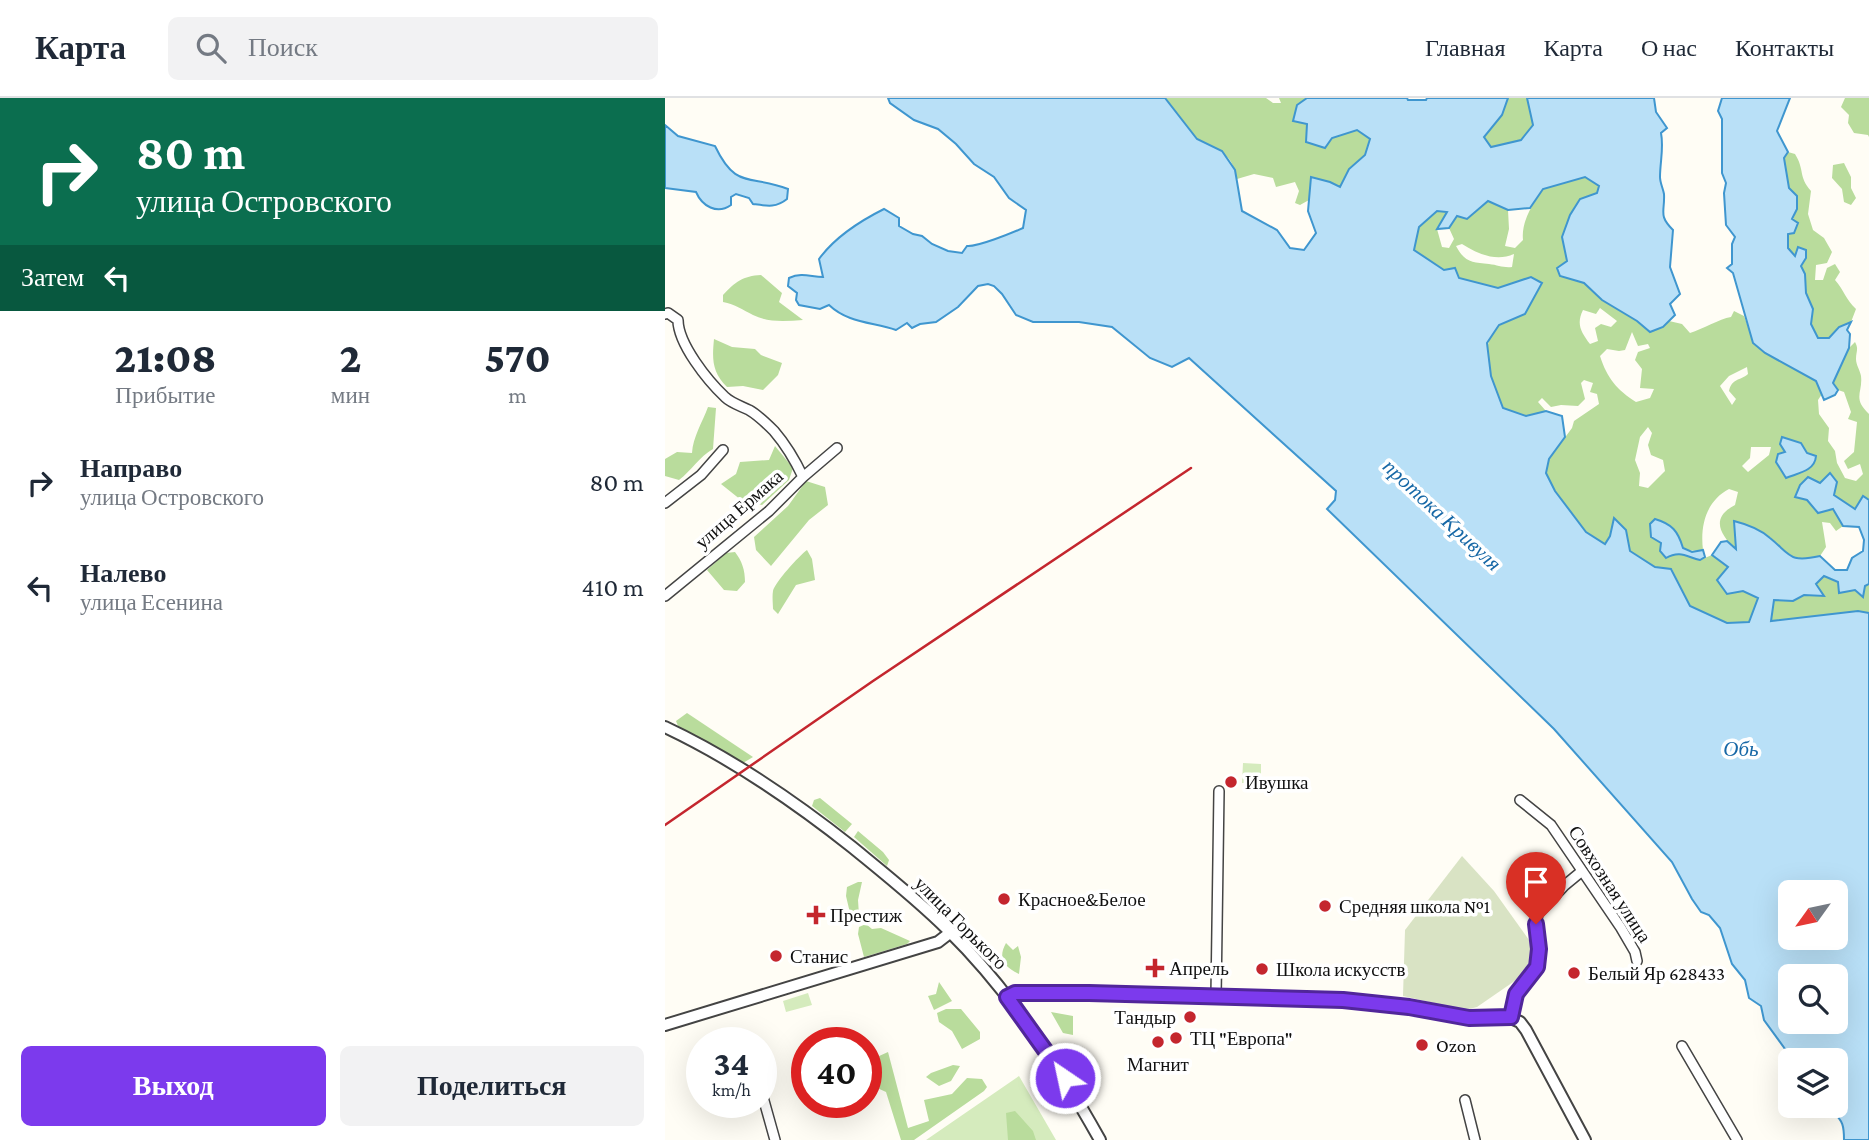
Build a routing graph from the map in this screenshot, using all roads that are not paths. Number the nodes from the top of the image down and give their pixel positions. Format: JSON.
{"nodes":[{"id":1,"x":665,"y":314,"type":"edge"},
{"id":2,"x":838,"y":448,"type":"dead end"},
{"id":3,"x":723,"y":450,"type":"dead end"},
{"id":4,"x":803,"y":477,"type":"junction"},
{"id":5,"x":665,"y":503,"type":"edge"},
{"id":6,"x":665,"y":596,"type":"edge"},
{"id":7,"x":665,"y":727,"type":"edge"},
{"id":8,"x":1219,"y":791,"type":"dead end"},
{"id":9,"x":1520,"y":800,"type":"dead end"},
{"id":10,"x":1582,"y":871,"type":"junction"},
{"id":11,"x":951,"y":932,"type":"junction"},
{"id":12,"x":1636,"y":961,"type":"dead end"},
{"id":13,"x":1216,"y":996,"type":"junction"},
{"id":14,"x":1007,"y":997,"type":"junction"},
{"id":15,"x":1511,"y":1017,"type":"junction"},
{"id":16,"x":665,"y":1025,"type":"edge"},
{"id":17,"x":1682,"y":1046,"type":"dead end"},
{"id":18,"x":1465,"y":1100,"type":"dead end"},
{"id":19,"x":769,"y":1118,"type":"edge"},
{"id":20,"x":775,"y":1140,"type":"edge"},
{"id":21,"x":1100,"y":1140,"type":"edge"},
{"id":22,"x":1475,"y":1140,"type":"edge"},
{"id":23,"x":1585,"y":1140,"type":"edge"},
{"id":24,"x":1737,"y":1140,"type":"edge"}],
"edges":[{"from":1,"to":4,"type":"street","name":"улица Ермака"},
{"from":2,"to":4,"type":"street","name":"улица Ермака"},
{"from":3,"to":5,"type":"street"},
{"from":4,"to":6,"type":"street","name":"улица Ермака"},
{"from":7,"to":11,"type":"street","name":"улица Горького"},
{"from":8,"to":13,"type":"street"},
{"from":9,"to":10,"type":"street","name":"Совхозная улица"},
{"from":10,"to":12,"type":"street","name":"Совхозная улица"},
{"from":10,"to":15,"type":"street"},
{"from":11,"to":14,"type":"street","name":"улица Горького"},
{"from":11,"to":16,"type":"street"},
{"from":13,"to":14,"type":"street"},
{"from":13,"to":15,"type":"street"},
{"from":14,"to":21,"type":"street","name":"улица Горького"},
{"from":15,"to":23,"type":"street"},
{"from":17,"to":24,"type":"street"},
{"from":18,"to":22,"type":"street"},
{"from":19,"to":20,"type":"street"}]}
